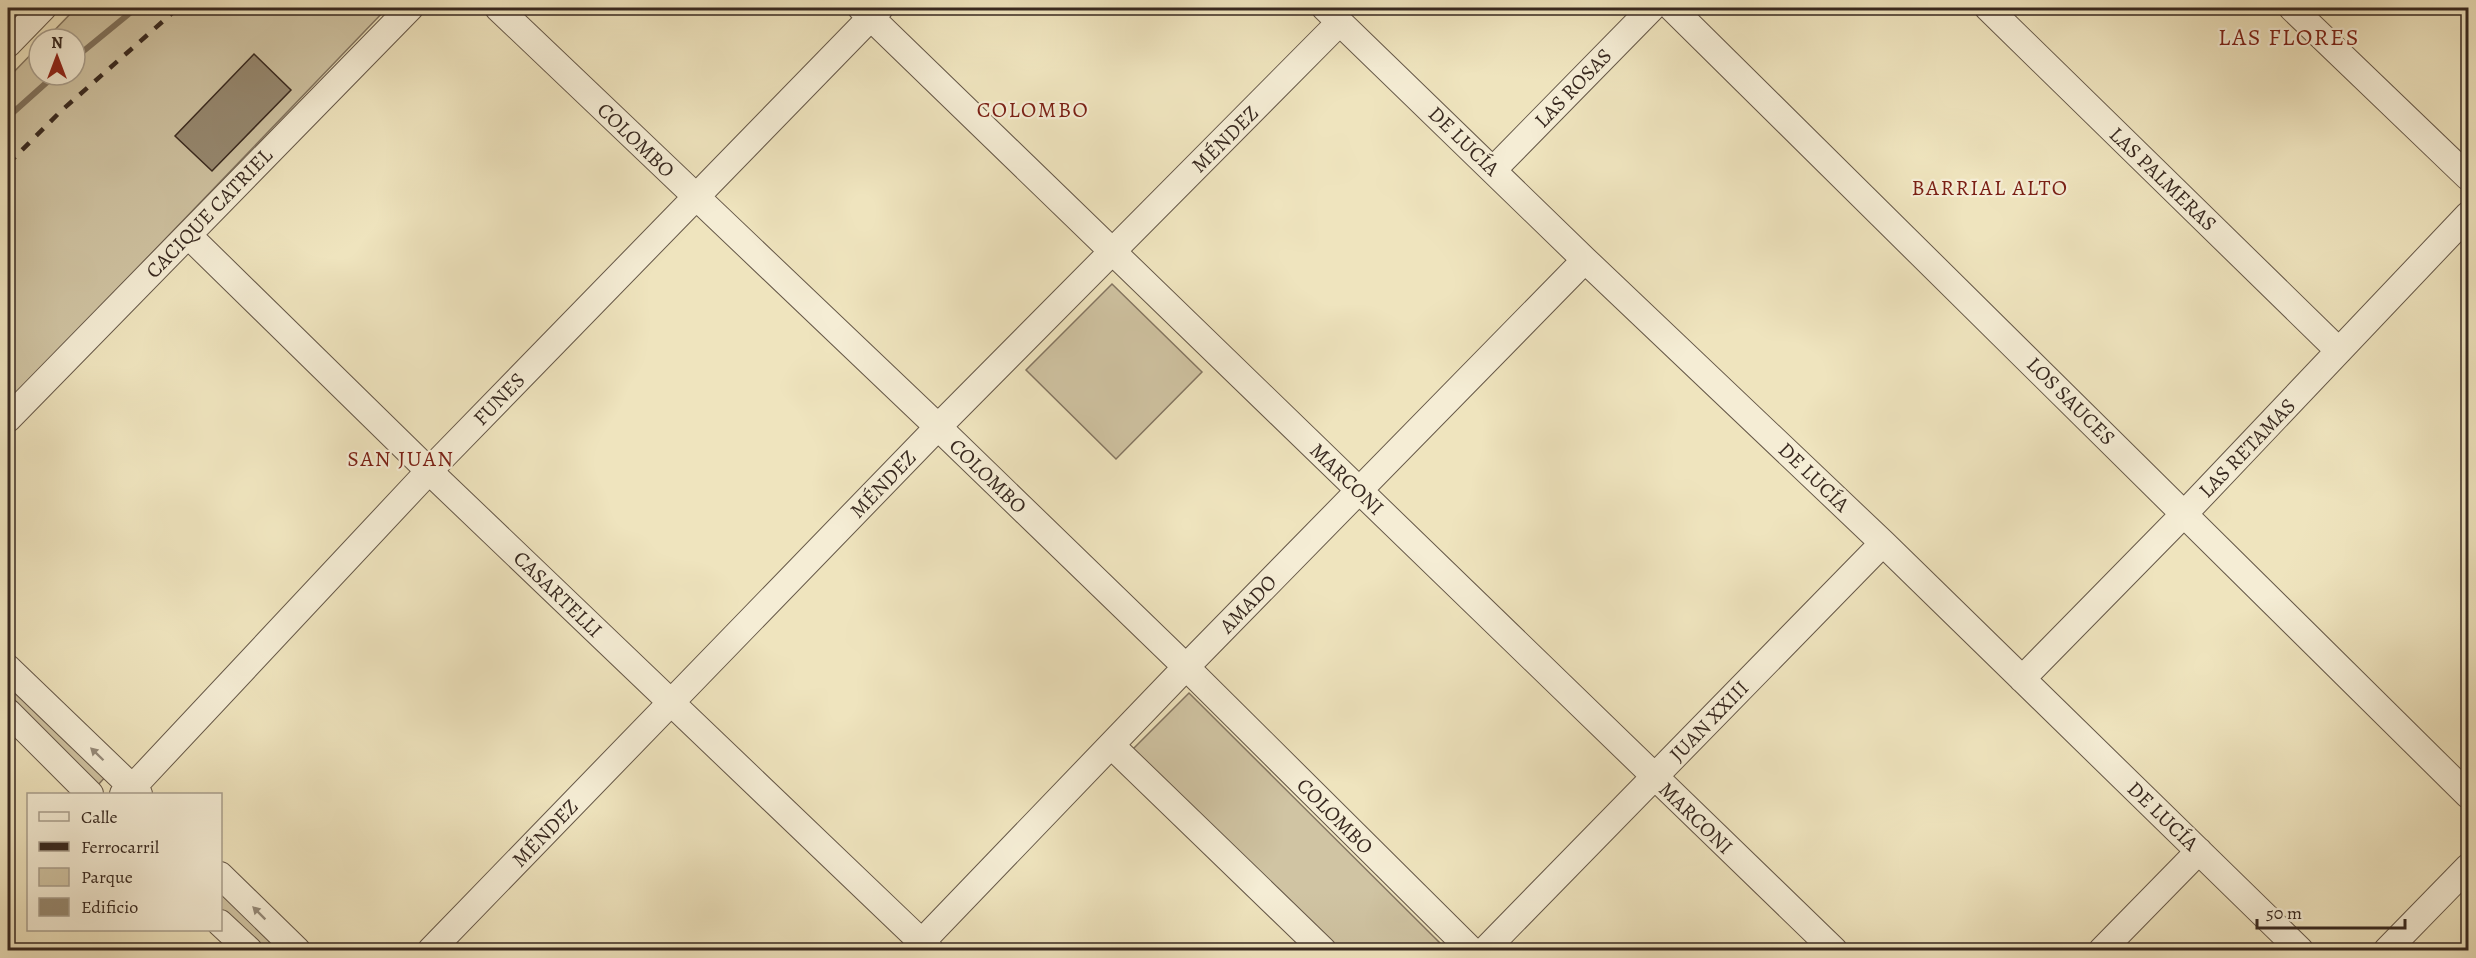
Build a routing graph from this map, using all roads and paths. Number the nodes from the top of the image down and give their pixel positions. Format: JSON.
{"nodes":[{"id":1,"x":43,"y":8,"type":"edge"},
{"id":2,"x":410,"y":8,"type":"edge"},
{"id":3,"x":498,"y":8,"type":"edge"},
{"id":4,"x":1652,"y":8,"type":"edge"},
{"id":5,"x":1672,"y":8,"type":"edge"},
{"id":6,"x":1988,"y":8,"type":"edge"},
{"id":7,"x":2299,"y":10,"type":"edge"},
{"id":8,"x":871,"y":11,"type":"edge"},
{"id":9,"x":1332,"y":15,"type":"edge"},
{"id":10,"x":8,"y":44,"type":"edge"},
{"id":11,"x":2466,"y":168,"type":"edge"},
{"id":12,"x":1494,"y":169,"type":"junction"},
{"id":13,"x":697,"y":198,"type":"junction"},
{"id":14,"x":2469,"y":214,"type":"edge"},
{"id":15,"x":188,"y":235,"type":"junction"},
{"id":16,"x":1112,"y":253,"type":"junction"},
{"id":17,"x":1585,"y":260,"type":"junction"},
{"id":18,"x":2338,"y":351,"type":"junction"},
{"id":19,"x":8,"y":419,"type":"edge"},
{"id":20,"x":938,"y":427,"type":"junction"},
{"id":21,"x":429,"y":471,"type":"junction"},
{"id":22,"x":1359,"y":491,"type":"junction"},
{"id":23,"x":2185,"y":513,"type":"junction"},
{"id":24,"x":1883,"y":543,"type":"junction"},
{"id":25,"x":8,"y":668,"type":"edge"},
{"id":26,"x":1186,"y":668,"type":"junction"},
{"id":27,"x":2022,"y":679,"type":"junction"},
{"id":28,"x":671,"y":703,"type":"junction"},
{"id":29,"x":8,"y":712,"type":"edge"},
{"id":30,"x":1111,"y":745,"type":"junction"},
{"id":31,"x":1654,"y":778,"type":"junction"},
{"id":32,"x":132,"y":792,"type":"edge"},
{"id":33,"x":88,"y":793,"type":"edge"},
{"id":34,"x":2469,"y":795,"type":"edge"},
{"id":35,"x":2199,"y":851,"type":"junction"},
{"id":36,"x":2469,"y":867,"type":"edge"},
{"id":37,"x":222,"y":877,"type":"edge"},
{"id":38,"x":222,"y":924,"type":"edge"},
{"id":39,"x":922,"y":948,"type":"edge"},
{"id":40,"x":249,"y":951,"type":"edge"},
{"id":41,"x":297,"y":951,"type":"edge"},
{"id":42,"x":431,"y":951,"type":"edge"},
{"id":43,"x":1323,"y":951,"type":"edge"},
{"id":44,"x":1472,"y":951,"type":"edge"},
{"id":45,"x":1485,"y":951,"type":"edge"},
{"id":46,"x":1834,"y":951,"type":"edge"},
{"id":47,"x":2102,"y":951,"type":"edge"},
{"id":48,"x":2300,"y":951,"type":"edge"},
{"id":49,"x":2387,"y":951,"type":"edge"}],
"edges":[{"from":1,"to":10,"type":"street"},
{"from":2,"to":15,"type":"street","name":"CACIQUE CATRIEL"},
{"from":3,"to":13,"type":"street","name":"COLOMBO"},
{"from":4,"to":12,"type":"street","name":"LAS ROSAS"},
{"from":5,"to":23,"type":"street","name":"LOS SAUCES"},
{"from":6,"to":18,"type":"street","name":"LAS PALMERAS"},
{"from":7,"to":11,"type":"street"},
{"from":8,"to":13,"type":"street","name":"FUNES"},
{"from":8,"to":16,"type":"street","name":"MARCONI"},
{"from":9,"to":12,"type":"street","name":"DE LUCÍA"},
{"from":9,"to":16,"type":"street","name":"MÉNDEZ"},
{"from":12,"to":17,"type":"street","name":"DE LUCÍA"},
{"from":13,"to":20,"type":"street","name":"COLOMBO"},
{"from":13,"to":21,"type":"street","name":"FUNES"},
{"from":14,"to":18,"type":"street","name":"LAS RETAMAS"},
{"from":15,"to":19,"type":"street","name":"CACIQUE CATRIEL"},
{"from":15,"to":21,"type":"street","name":"CASARTELLI"},
{"from":16,"to":20,"type":"street","name":"MÉNDEZ"},
{"from":16,"to":22,"type":"street","name":"MARCONI"},
{"from":17,"to":22,"type":"street","name":"AMADO"},
{"from":17,"to":24,"type":"street","name":"DE LUCÍA"},
{"from":18,"to":23,"type":"street","name":"LAS RETAMAS"},
{"from":20,"to":26,"type":"street","name":"COLOMBO"},
{"from":20,"to":28,"type":"street","name":"MÉNDEZ"},
{"from":21,"to":28,"type":"street","name":"CASARTELLI"},
{"from":21,"to":32,"type":"street","name":"FUNES"},
{"from":22,"to":26,"type":"street","name":"AMADO"},
{"from":22,"to":31,"type":"street","name":"MARCONI"},
{"from":23,"to":27,"type":"street","name":"LAS RETAMAS"},
{"from":23,"to":34,"type":"street","name":"LOS SAUCES"},
{"from":24,"to":27,"type":"street","name":"DE LUCÍA"},
{"from":24,"to":31,"type":"street","name":"JUAN XXIII"},
{"from":32,"to":25,"type":"street","one_way":true},
{"from":26,"to":30,"type":"street","name":"AMADO"},
{"from":26,"to":44,"type":"street","name":"COLOMBO"},
{"from":27,"to":35,"type":"street","name":"DE LUCÍA"},
{"from":28,"to":39,"type":"street","name":"CASARTELLI"},
{"from":28,"to":42,"type":"street","name":"MÉNDEZ"},
{"from":29,"to":33,"type":"street"},
{"from":30,"to":39,"type":"street","name":"AMADO"},
{"from":30,"to":43,"type":"street"},
{"from":31,"to":45,"type":"street","name":"JUAN XXIII"},
{"from":31,"to":46,"type":"street","name":"MARCONI"},
{"from":35,"to":47,"type":"street"},
{"from":35,"to":48,"type":"street","name":"DE LUCÍA"},
{"from":36,"to":49,"type":"street"},
{"from":41,"to":37,"type":"street","one_way":true},
{"from":38,"to":40,"type":"street"}]}
